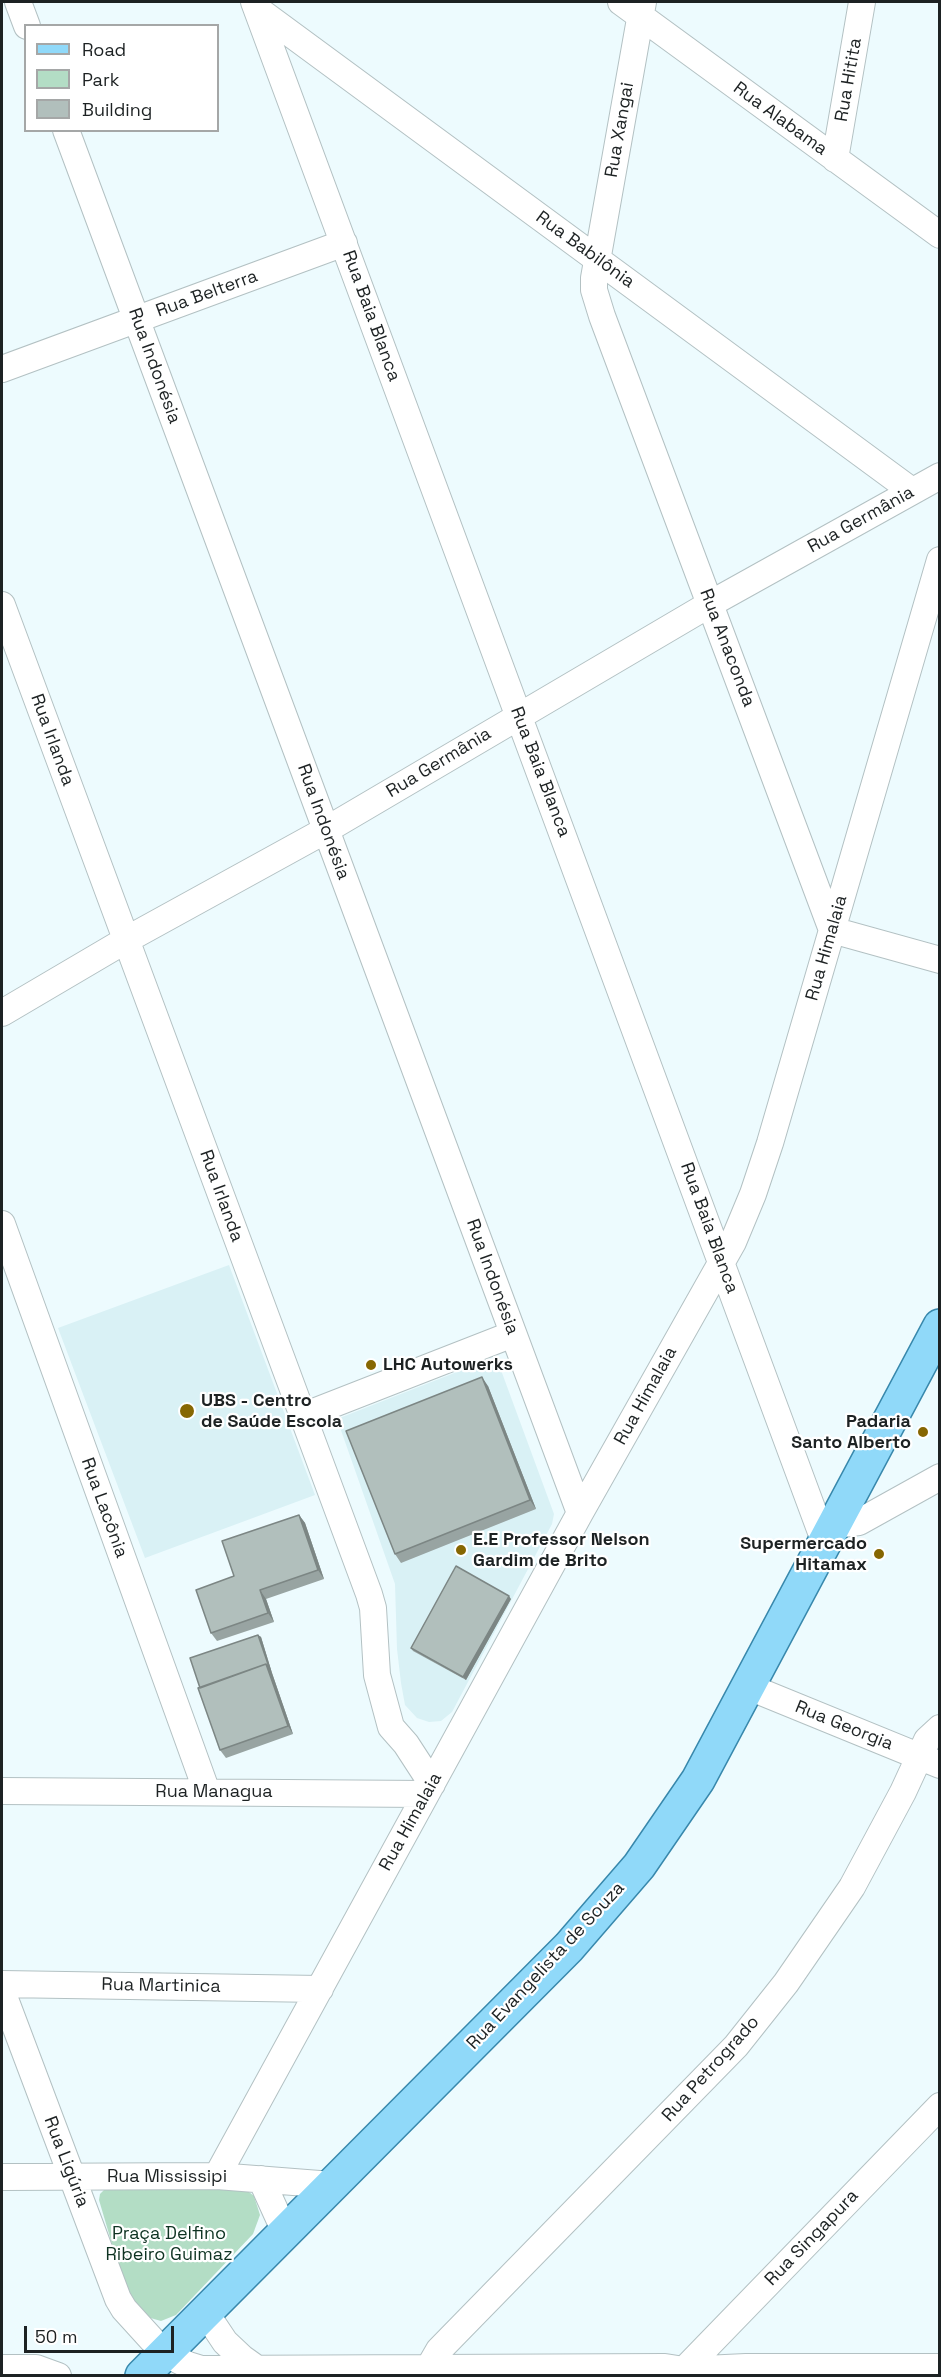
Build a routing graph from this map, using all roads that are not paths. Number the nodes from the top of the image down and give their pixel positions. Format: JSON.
{"nodes":[{"id":1,"x":18,"y":2,"type":"edge"},
{"id":2,"x":862,"y":2,"type":"edge"},
{"id":3,"x":256,"y":5,"type":"edge"},
{"id":4,"x":635,"y":6,"type":"edge"},
{"id":5,"x":26,"y":24,"type":"edge"},
{"id":6,"x":67,"y":132,"type":"edge"},
{"id":7,"x":835,"y":159,"type":"junction"},
{"id":8,"x":939,"y":235,"type":"edge"},
{"id":9,"x":344,"y":243,"type":"junction"},
{"id":10,"x":597,"y":259,"type":"junction"},
{"id":11,"x":136,"y":320,"type":"junction"},
{"id":12,"x":2,"y":369,"type":"edge"},
{"id":13,"x":939,"y":476,"type":"edge"},
{"id":14,"x":912,"y":491,"type":"junction"},
{"id":15,"x":939,"y":560,"type":"edge"},
{"id":16,"x":710,"y":604,"type":"junction"},
{"id":17,"x":2,"y":605,"type":"edge"},
{"id":18,"x":518,"y":716,"type":"junction"},
{"id":19,"x":326,"y":830,"type":"junction"},
{"id":20,"x":832,"y":930,"type":"junction"},
{"id":21,"x":126,"y":940,"type":"junction"},
{"id":22,"x":939,"y":960,"type":"edge"},
{"id":23,"x":2,"y":1013,"type":"edge"},
{"id":24,"x":2,"y":1224,"type":"edge"},
{"id":25,"x":722,"y":1262,"type":"junction"},
{"id":26,"x":939,"y":1326,"type":"edge"},
{"id":27,"x":513,"y":1334,"type":"junction"},
{"id":28,"x":303,"y":1416,"type":"junction"},
{"id":29,"x":939,"y":1477,"type":"edge"},
{"id":30,"x":580,"y":1513,"type":"junction"},
{"id":31,"x":830,"y":1534,"type":"junction"},
{"id":32,"x":749,"y":1686,"type":"junction"},
{"id":33,"x":939,"y":1728,"type":"edge"},
{"id":34,"x":929,"y":1761,"type":"edge"},
{"id":35,"x":429,"y":1789,"type":"junction"},
{"id":36,"x":2,"y":1791,"type":"edge"},
{"id":37,"x":207,"y":1792,"type":"junction"},
{"id":38,"x":2,"y":1984,"type":"edge"},
{"id":39,"x":320,"y":1989,"type":"junction"},
{"id":40,"x":2,"y":1991,"type":"edge"},
{"id":41,"x":939,"y":2106,"type":"edge"},
{"id":42,"x":2,"y":2176,"type":"edge"},
{"id":43,"x":217,"y":2176,"type":"junction"},
{"id":44,"x":72,"y":2177,"type":"junction"},
{"id":45,"x":261,"y":2179,"type":"junction"},
{"id":46,"x":332,"y":2185,"type":"junction"},
{"id":47,"x":285,"y":2232,"type":"junction"},
{"id":48,"x":205,"y":2312,"type":"junction"},
{"id":49,"x":153,"y":2364,"type":"edge"},
{"id":50,"x":939,"y":2367,"type":"edge"},
{"id":51,"x":2,"y":2368,"type":"edge"},
{"id":52,"x":256,"y":2368,"type":"junction"},
{"id":53,"x":428,"y":2369,"type":"junction"},
{"id":54,"x":684,"y":2370,"type":"junction"},
{"id":55,"x":785,"y":2371,"type":"edge"},
{"id":56,"x":892,"y":2371,"type":"edge"},
{"id":57,"x":58,"y":2376,"type":"edge"}],
"edges":[{"from":1,"to":5,"type":"street"},
{"from":2,"to":7,"type":"street","name":"Rua Hitita"},
{"from":3,"to":9,"type":"street","name":"Rua Baia Blanca"},
{"from":3,"to":10,"type":"street","name":"Rua Babilônia"},
{"from":4,"to":7,"type":"street","name":"Rua Alabama"},
{"from":4,"to":10,"type":"street","name":"Rua Xangai"},
{"from":6,"to":11,"type":"street","name":"Rua Indonésia"},
{"from":7,"to":8,"type":"street","name":"Rua Alabama"},
{"from":9,"to":11,"type":"street","name":"Rua Belterra"},
{"from":9,"to":18,"type":"street","name":"Rua Baia Blanca"},
{"from":10,"to":14,"type":"street","name":"Rua Babilônia"},
{"from":10,"to":16,"type":"street","name":"Rua Anaconda"},
{"from":11,"to":12,"type":"street","name":"Rua Belterra"},
{"from":11,"to":19,"type":"street","name":"Rua Indonésia"},
{"from":13,"to":14,"type":"street","name":"Rua Germânia"},
{"from":14,"to":16,"type":"street","name":"Rua Germânia"},
{"from":15,"to":20,"type":"street","name":"Rua Himalaia"},
{"from":16,"to":18,"type":"street","name":"Rua Germânia"},
{"from":16,"to":20,"type":"street","name":"Rua Anaconda"},
{"from":17,"to":21,"type":"street","name":"Rua Irlanda"},
{"from":18,"to":19,"type":"street","name":"Rua Germânia"},
{"from":18,"to":25,"type":"street","name":"Rua Baia Blanca"},
{"from":19,"to":21,"type":"street","name":"Rua Germânia"},
{"from":19,"to":27,"type":"street","name":"Rua Indonésia"},
{"from":20,"to":22,"type":"street"},
{"from":20,"to":25,"type":"street","name":"Rua Himalaia"},
{"from":21,"to":23,"type":"street","name":"Rua Germânia"},
{"from":21,"to":28,"type":"street","name":"Rua Irlanda"},
{"from":24,"to":37,"type":"street","name":"Rua Lacônia"},
{"from":25,"to":30,"type":"street","name":"Rua Himalaia"},
{"from":25,"to":31,"type":"street","name":"Rua Baia Blanca"},
{"from":26,"to":31,"type":"main road","name":"Rua Evangelista de Souza"},
{"from":27,"to":28,"type":"street"},
{"from":27,"to":30,"type":"street","name":"Rua Indonésia"},
{"from":28,"to":35,"type":"street","name":"Rua Irlanda"},
{"from":29,"to":31,"type":"street"},
{"from":30,"to":35,"type":"street","name":"Rua Himalaia"},
{"from":31,"to":32,"type":"main road","name":"Rua Evangelista de Souza"},
{"from":32,"to":34,"type":"street","name":"Rua Georgia"},
{"from":32,"to":46,"type":"main road","name":"Rua Evangelista de Souza"},
{"from":33,"to":34,"type":"street","name":"Rua Petrogrado"},
{"from":34,"to":53,"type":"street","name":"Rua Petrogrado"},
{"from":35,"to":37,"type":"street","name":"Rua Managua"},
{"from":35,"to":39,"type":"street","name":"Rua Himalaia"},
{"from":36,"to":37,"type":"street","name":"Rua Managua"},
{"from":38,"to":39,"type":"street","name":"Rua Martinica"},
{"from":39,"to":43,"type":"street","name":"Rua Himalaia"},
{"from":40,"to":44,"type":"street","name":"Rua Ligúria"},
{"from":41,"to":54,"type":"street","name":"Rua Singapura"},
{"from":42,"to":44,"type":"street","name":"Rua Mississipi"},
{"from":43,"to":44,"type":"street","name":"Rua Mississipi"},
{"from":43,"to":45,"type":"street","name":"Rua Mississipi"},
{"from":44,"to":49,"type":"street","name":"Rua Ligúria"},
{"from":45,"to":46,"type":"street","name":"Rua Mississipi"},
{"from":45,"to":47,"type":"street"},
{"from":46,"to":47,"type":"main road","name":"Rua Evangelista de Souza"},
{"from":47,"to":48,"type":"main road","name":"Rua Evangelista de Souza"},
{"from":48,"to":49,"type":"main road","name":"Rua Evangelista de Souza"},
{"from":48,"to":52,"type":"street"},
{"from":49,"to":52,"type":"street"},
{"from":50,"to":56,"type":"street"},
{"from":51,"to":57,"type":"street"},
{"from":52,"to":53,"type":"street"},
{"from":53,"to":54,"type":"street"},
{"from":54,"to":55,"type":"street"},
{"from":55,"to":56,"type":"street"}]}
